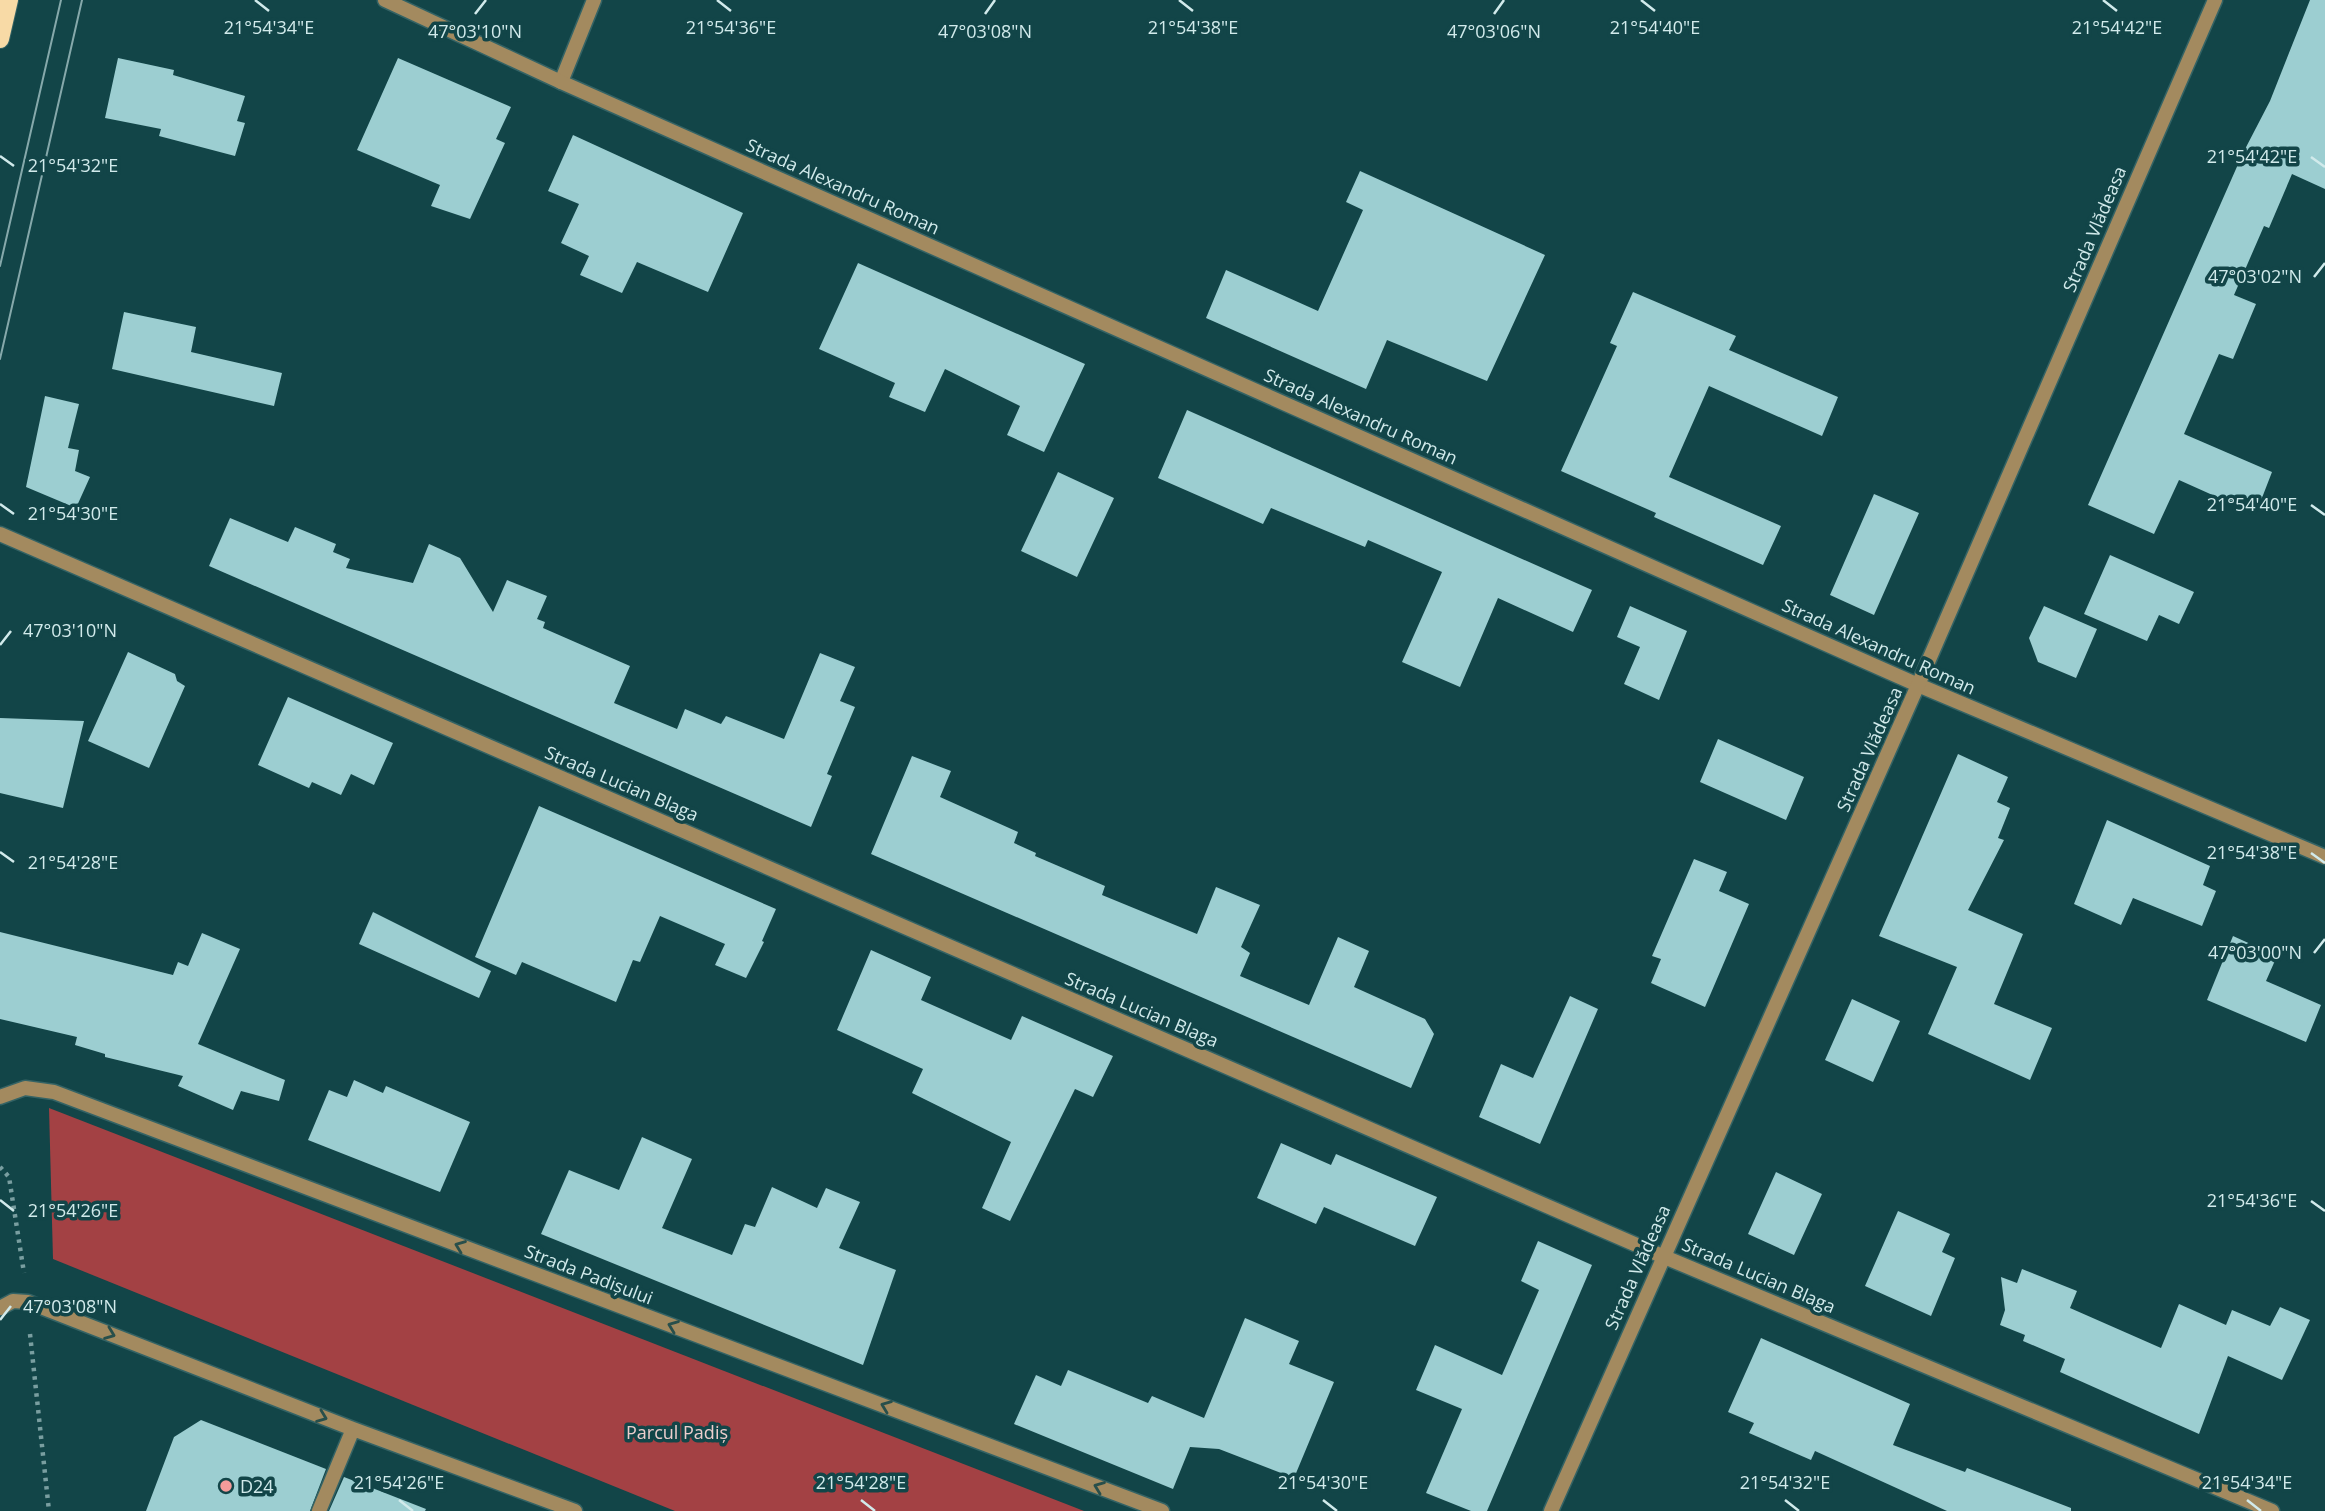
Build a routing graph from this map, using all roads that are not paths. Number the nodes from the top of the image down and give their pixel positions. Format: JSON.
{"nodes":[{"id":1,"x":9,"y":0,"type":"edge"},
{"id":2,"x":385,"y":0,"type":"edge"},
{"id":3,"x":594,"y":0,"type":"edge"},
{"id":4,"x":2215,"y":0,"type":"edge"},
{"id":5,"x":0,"y":39,"type":"edge"},
{"id":6,"x":561,"y":82,"type":"junction"},
{"id":7,"x":0,"y":534,"type":"edge"},
{"id":8,"x":1918,"y":685,"type":"junction"},
{"id":9,"x":2325,"y":858,"type":"edge"},
{"id":10,"x":0,"y":1097,"type":"edge"},
{"id":11,"x":1662,"y":1256,"type":"junction"},
{"id":12,"x":0,"y":1308,"type":"edge"},
{"id":13,"x":353,"y":1429,"type":"junction"},
{"id":14,"x":318,"y":1511,"type":"edge"},
{"id":15,"x":575,"y":1511,"type":"edge"},
{"id":16,"x":1162,"y":1511,"type":"edge"},
{"id":17,"x":1551,"y":1511,"type":"edge"},
{"id":18,"x":2272,"y":1511,"type":"edge"}],
"edges":[{"from":1,"to":5,"type":"main road"},
{"from":2,"to":6,"type":"street","name":"Strada Alexandru Roman"},
{"from":3,"to":6,"type":"street"},
{"from":4,"to":8,"type":"street","name":"Strada Vlădeasa"},
{"from":6,"to":8,"type":"street","name":"Strada Alexandru Roman"},
{"from":7,"to":11,"type":"street","name":"Strada Lucian Blaga"},
{"from":8,"to":9,"type":"street","name":"Strada Alexandru Roman"},
{"from":8,"to":11,"type":"street","name":"Strada Vlădeasa"},
{"from":16,"to":10,"type":"street","name":"Strada Padișului","one_way":true},
{"from":11,"to":17,"type":"street","name":"Strada Vlădeasa"},
{"from":11,"to":18,"type":"street","name":"Strada Lucian Blaga"},
{"from":12,"to":13,"type":"street","one_way":true},
{"from":13,"to":14,"type":"street"},
{"from":13,"to":15,"type":"street"}]}
